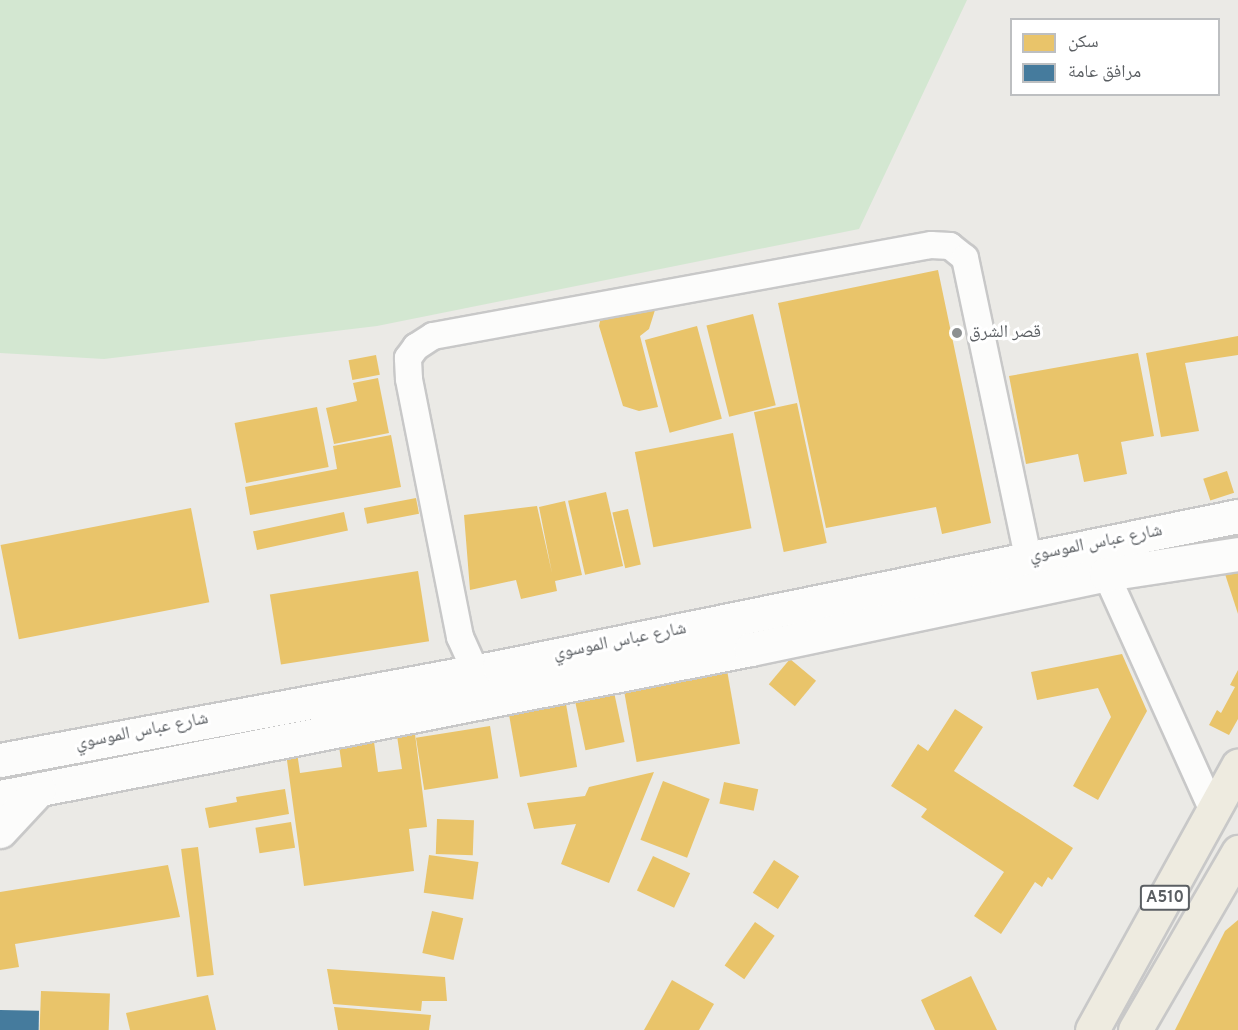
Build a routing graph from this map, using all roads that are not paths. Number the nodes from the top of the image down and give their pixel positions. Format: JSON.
{"nodes":[{"id":1,"x":1238,"y":516,"type":"edge"},
{"id":2,"x":1238,"y":554,"type":"edge"},
{"id":3,"x":1028,"y":557,"type":"junction"},
{"id":4,"x":1106,"y":574,"type":"junction"},
{"id":5,"x":473,"y":672,"type":"junction"},
{"id":6,"x":491,"y":700,"type":"junction"},
{"id":7,"x":0,"y":760,"type":"edge"},
{"id":8,"x":1238,"y":766,"type":"edge"},
{"id":9,"x":39,"y":789,"type":"junction"},
{"id":10,"x":0,"y":797,"type":"edge"},
{"id":11,"x":1213,"y":811,"type":"junction"},
{"id":12,"x":0,"y":831,"type":"edge"},
{"id":13,"x":1238,"y":852,"type":"edge"},
{"id":14,"x":1230,"y":888,"type":"edge"},
{"id":15,"x":1092,"y":1030,"type":"edge"},
{"id":16,"x":1135,"y":1030,"type":"edge"}],
"edges":[{"from":1,"to":3,"type":"street","name":"شارع عباس الموسوي"},
{"from":2,"to":4,"type":"street","name":"شارع عباس الموسوي"},
{"from":3,"to":5,"type":"street","name":"شارع عباس الموسوي"},
{"from":3,"to":5,"type":"street"},
{"from":4,"to":6,"type":"street","name":"شارع عباس الموسوي"},
{"from":4,"to":11,"type":"street"},
{"from":5,"to":6,"type":"street"},
{"from":5,"to":7,"type":"street","name":"شارع عباس الموسوي"},
{"from":6,"to":9,"type":"street","name":"شارع عباس الموسوي"},
{"from":8,"to":11,"type":"highway","number":"A510"},
{"from":9,"to":10,"type":"street","name":"شارع عباس الموسوي"},
{"from":9,"to":12,"type":"street"},
{"from":11,"to":15,"type":"highway","number":"A510"},
{"from":13,"to":14,"type":"highway","number":"A510"},
{"from":14,"to":16,"type":"highway","number":"A510"}]}
